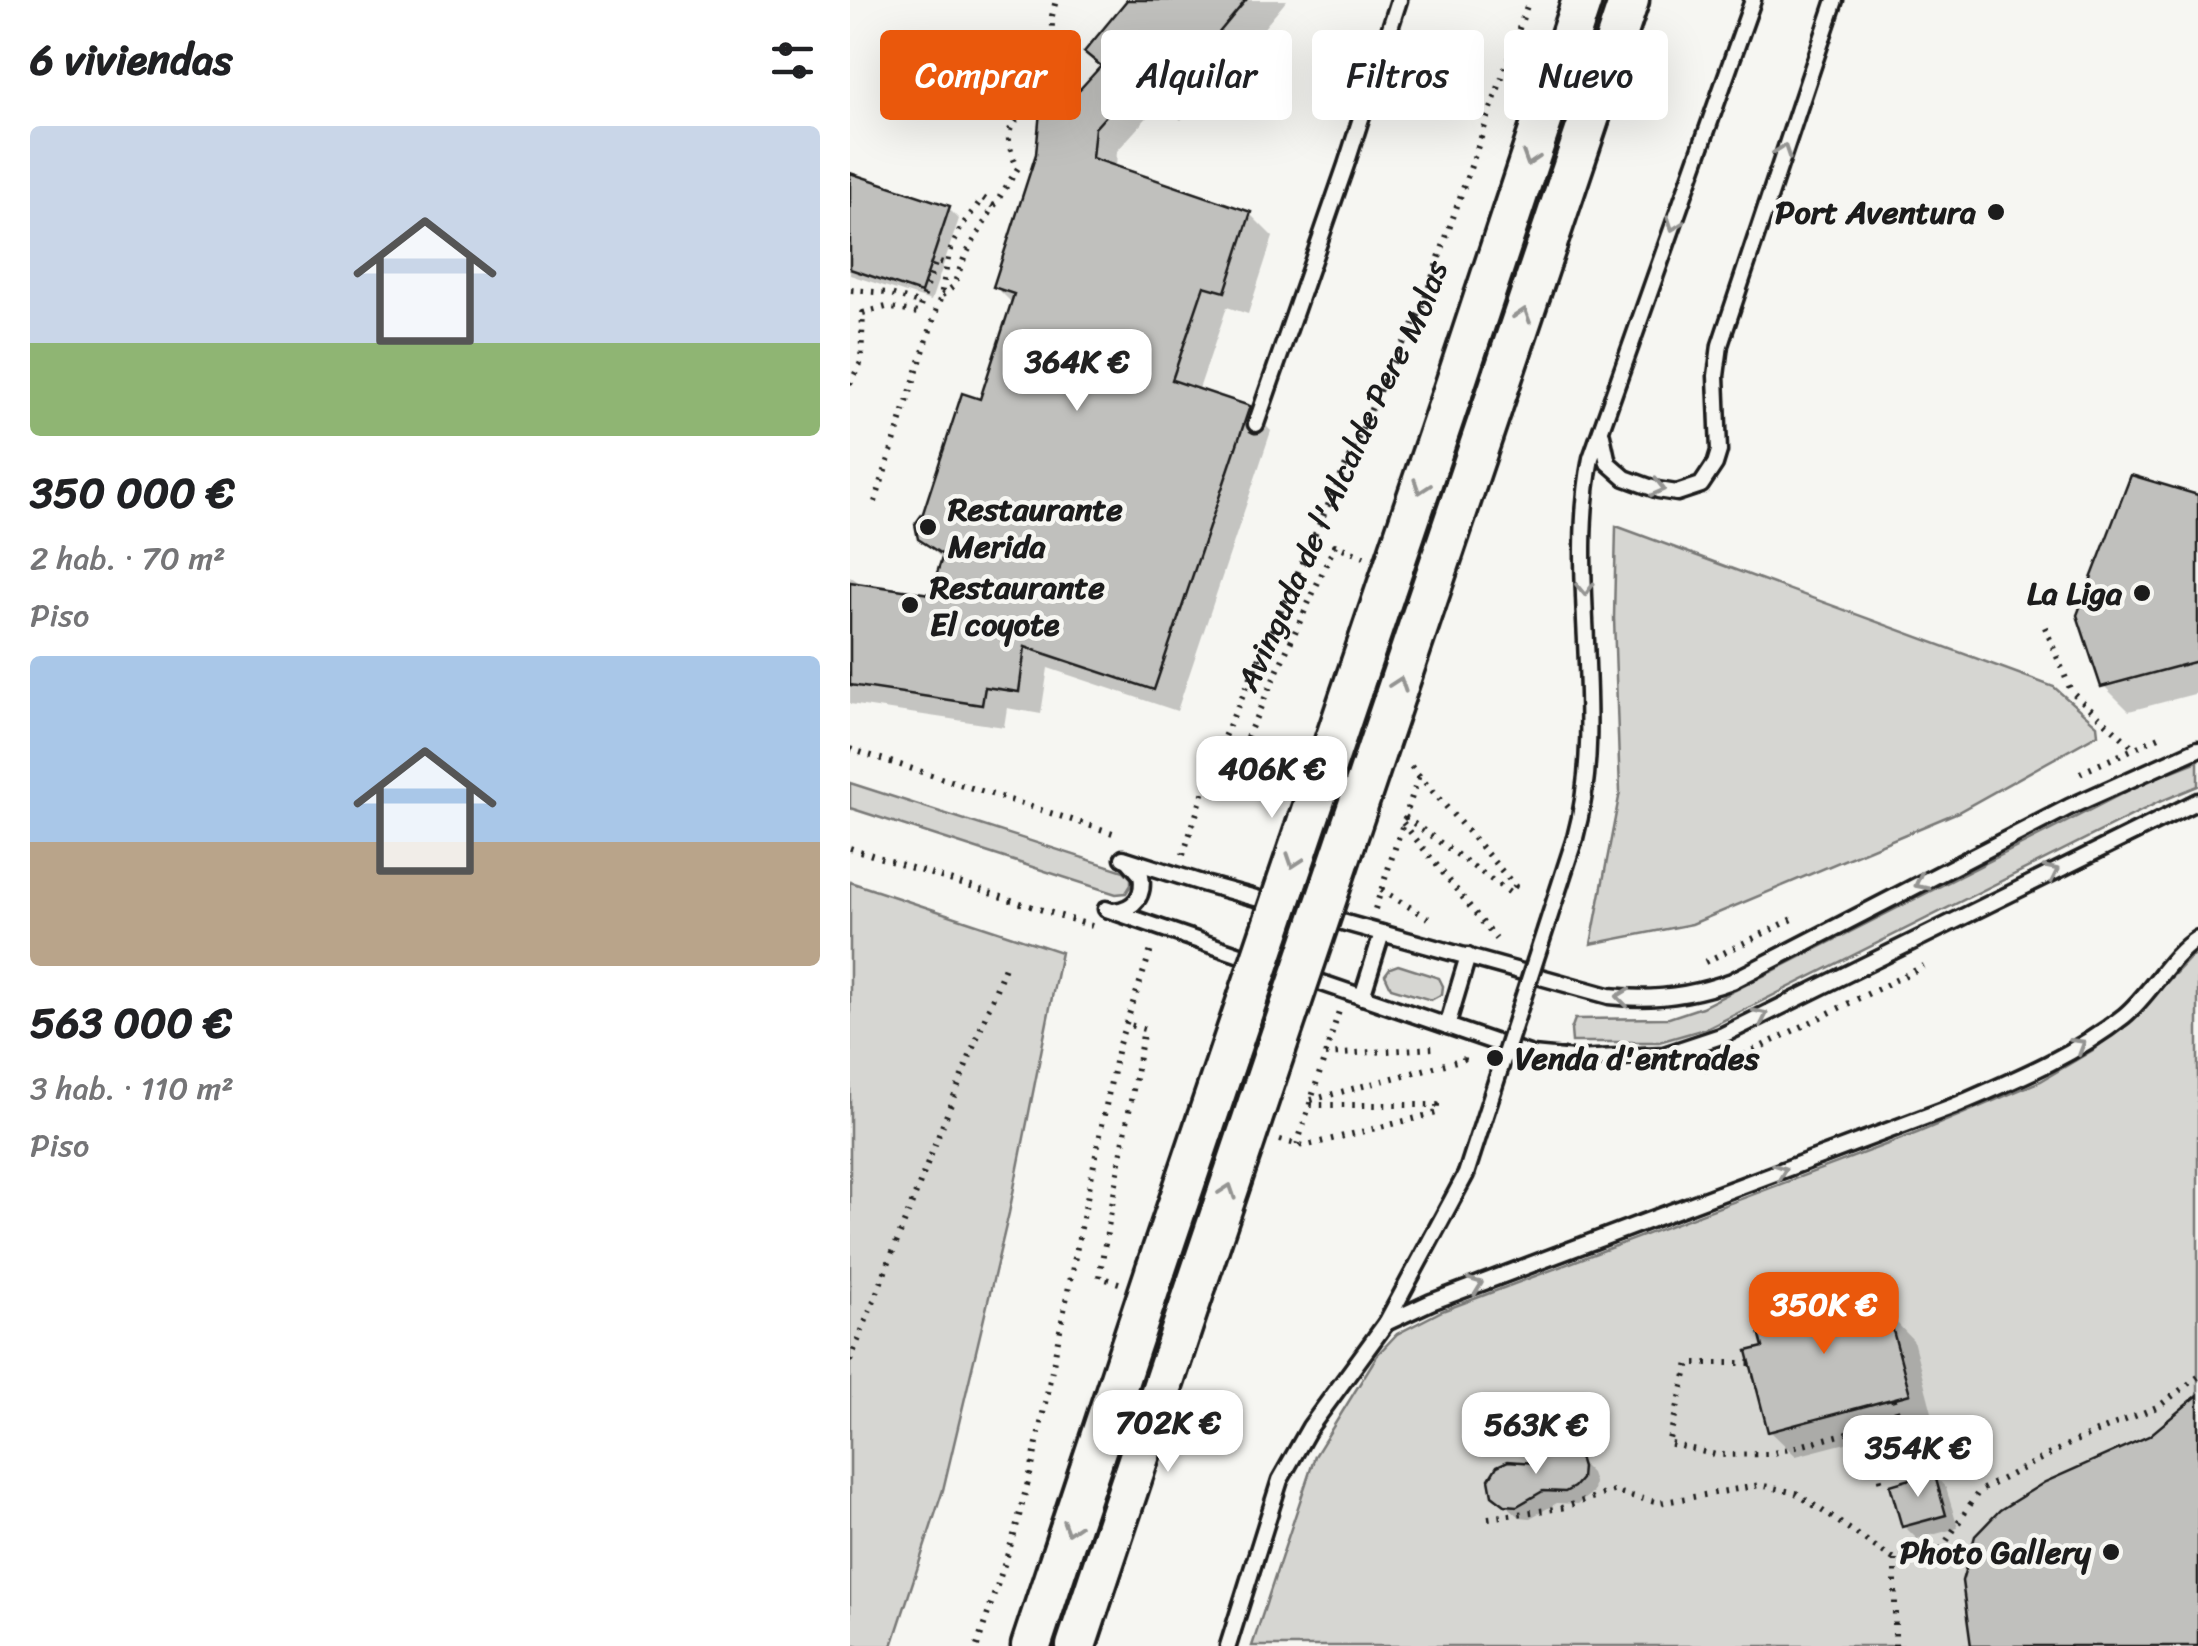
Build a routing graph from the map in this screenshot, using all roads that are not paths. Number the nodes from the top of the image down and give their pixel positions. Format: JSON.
{"nodes":[{"id":1,"x":1399,"y":0,"type":"edge"},
{"id":2,"x":1582,"y":0,"type":"edge"},
{"id":3,"x":1629,"y":0,"type":"edge"},
{"id":4,"x":1753,"y":0,"type":"edge"},
{"id":5,"x":1835,"y":0,"type":"edge"},
{"id":6,"x":1256,"y":424,"type":"dead end"},
{"id":7,"x":1603,"y":424,"type":"junction"},
{"id":8,"x":2198,"y":749,"type":"edge"},
{"id":9,"x":2198,"y":801,"type":"edge"},
{"id":10,"x":1375,"y":931,"type":"junction"},
{"id":11,"x":2198,"y":938,"type":"edge"},
{"id":12,"x":1468,"y":956,"type":"junction"},
{"id":13,"x":1362,"y":996,"type":"junction"},
{"id":14,"x":1447,"y":1026,"type":"junction"},
{"id":15,"x":1386,"y":1323,"type":"junction"},
{"id":16,"x":1031,"y":1646,"type":"edge"},
{"id":17,"x":1076,"y":1646,"type":"edge"},
{"id":18,"x":1228,"y":1646,"type":"edge"}],
"edges":[{"from":1,"to":6,"type":"lane"},
{"from":2,"to":16,"type":"street","name":"Avinguda de l'Alcalde Pere Molas","one_way":true,"bridge":true},
{"from":17,"to":3,"type":"street","one_way":true,"bridge":true},
{"from":4,"to":7,"type":"lane","one_way":true},
{"from":7,"to":5,"type":"lane","one_way":true},
{"from":7,"to":15,"type":"lane","one_way":true,"bridge":true},
{"from":8,"to":12,"type":"lane","one_way":true},
{"from":14,"to":9,"type":"lane","one_way":true},
{"from":10,"to":12,"type":"lane"},
{"from":10,"to":13,"type":"lane"},
{"from":10,"to":13,"type":"lane"},
{"from":15,"to":11,"type":"lane","one_way":true},
{"from":12,"to":14,"type":"lane"},
{"from":13,"to":14,"type":"lane"},
{"from":15,"to":18,"type":"lane"}]}
